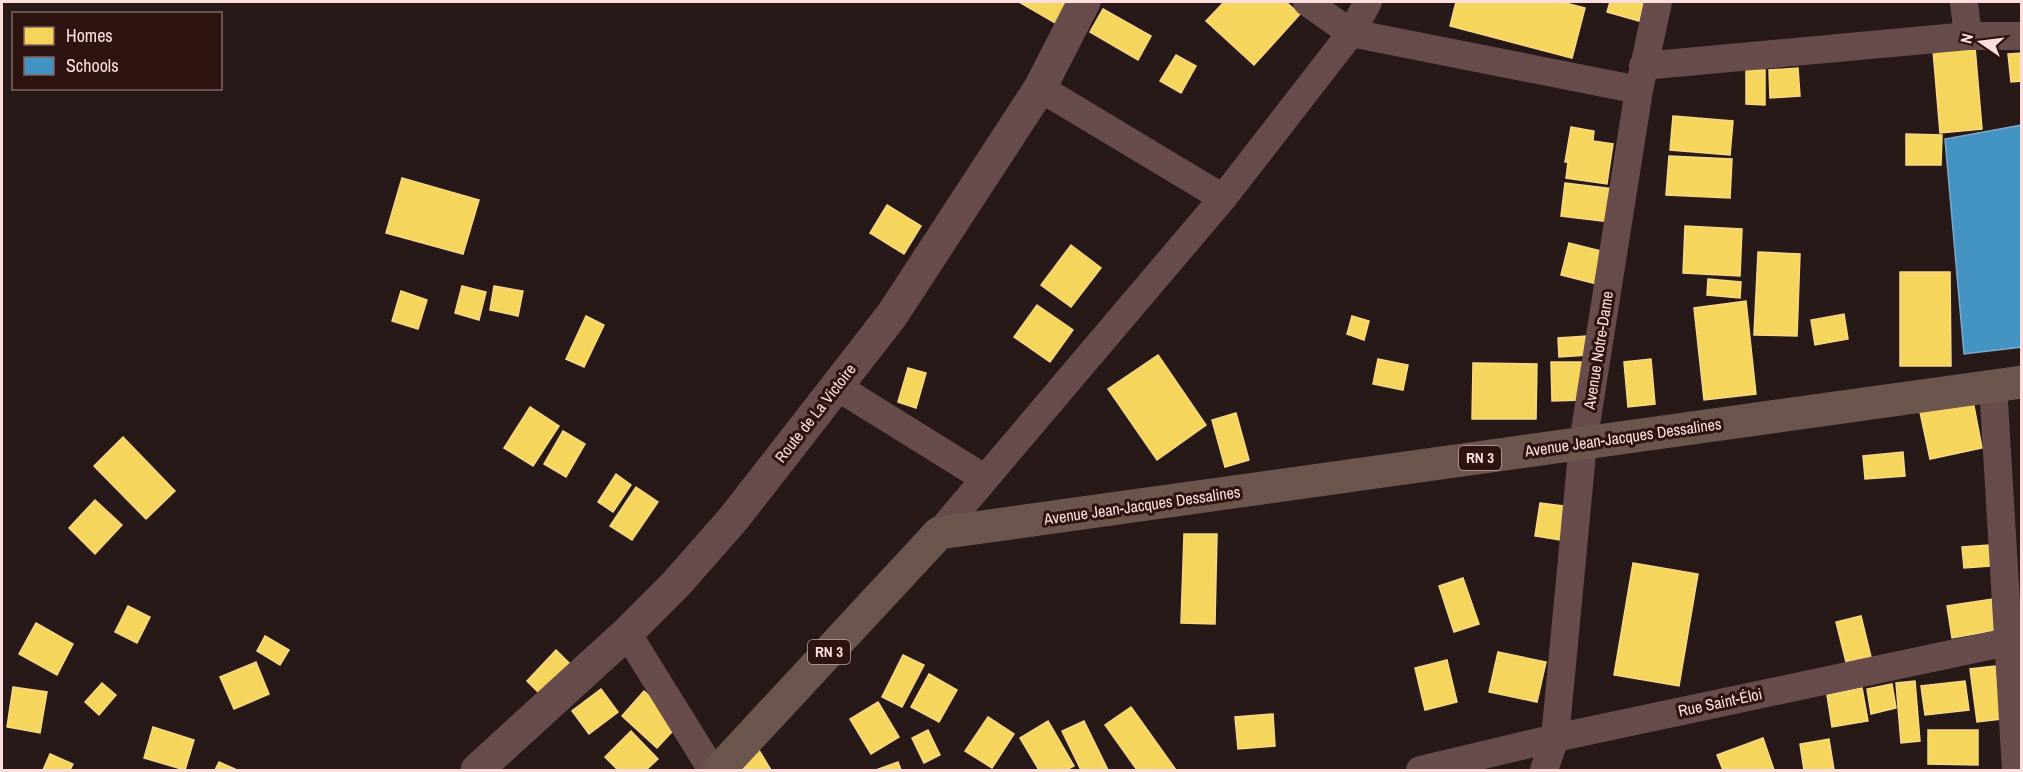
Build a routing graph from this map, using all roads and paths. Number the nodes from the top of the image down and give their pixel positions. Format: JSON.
{"nodes":[{"id":1,"x":1084,"y":2,"type":"edge"},
{"id":2,"x":1307,"y":2,"type":"edge"},
{"id":3,"x":1368,"y":2,"type":"edge"},
{"id":4,"x":1658,"y":2,"type":"edge"},
{"id":5,"x":1964,"y":2,"type":"edge"},
{"id":6,"x":1351,"y":33,"type":"junction"},
{"id":7,"x":1968,"y":36,"type":"junction"},
{"id":8,"x":2022,"y":36,"type":"edge"},
{"id":9,"x":1641,"y":78,"type":"junction"},
{"id":10,"x":1040,"y":88,"type":"junction"},
{"id":11,"x":1223,"y":198,"type":"junction"},
{"id":12,"x":2007,"y":383,"type":"edge"},
{"id":13,"x":836,"y":386,"type":"junction"},
{"id":14,"x":1583,"y":443,"type":"junction"},
{"id":15,"x":984,"y":478,"type":"junction"},
{"id":16,"x":939,"y":533,"type":"junction"},
{"id":17,"x":627,"y":633,"type":"junction"},
{"id":18,"x":2015,"y":640,"type":"edge"},
{"id":19,"x":1555,"y":738,"type":"junction"},
{"id":20,"x":477,"y":771,"type":"edge"},
{"id":21,"x":712,"y":771,"type":"edge"},
{"id":22,"x":719,"y":771,"type":"edge"},
{"id":23,"x":1420,"y":771,"type":"edge"},
{"id":24,"x":1544,"y":771,"type":"edge"},
{"id":25,"x":2016,"y":771,"type":"edge"}],
"edges":[{"from":1,"to":10,"type":"street","name":"Route de La Victoire"},
{"from":2,"to":6,"type":"street"},
{"from":3,"to":6,"type":"street"},
{"from":4,"to":9,"type":"street","name":"Avenue Notre-Dame"},
{"from":5,"to":7,"type":"street"},
{"from":6,"to":9,"type":"street"},
{"from":6,"to":11,"type":"street"},
{"from":7,"to":8,"type":"street"},
{"from":7,"to":9,"type":"street"},
{"from":9,"to":14,"type":"street","name":"Avenue Notre-Dame"},
{"from":10,"to":11,"type":"street"},
{"from":10,"to":13,"type":"street","name":"Route de La Victoire"},
{"from":11,"to":15,"type":"street"},
{"from":12,"to":14,"type":"main road","name":"Avenue Jean-Jacques Dessalines","number":"RN 3"},
{"from":12,"to":18,"type":"street"},
{"from":13,"to":15,"type":"street"},
{"from":13,"to":17,"type":"street","name":"Route de La Victoire"},
{"from":14,"to":16,"type":"main road","name":"Avenue Jean-Jacques Dessalines","number":"RN 3"},
{"from":14,"to":19,"type":"street","name":"Avenue Notre-Dame"},
{"from":15,"to":16,"type":"street"},
{"from":16,"to":22,"type":"main road","number":"RN 3"},
{"from":17,"to":20,"type":"street","name":"Route de La Victoire"},
{"from":17,"to":21,"type":"street"},
{"from":18,"to":19,"type":"street","name":"Rue Saint-Éloi"},
{"from":18,"to":25,"type":"street"},
{"from":19,"to":23,"type":"street","name":"Rue Saint-Éloi"},
{"from":19,"to":24,"type":"street","name":"Avenue Notre-Dame"}]}
